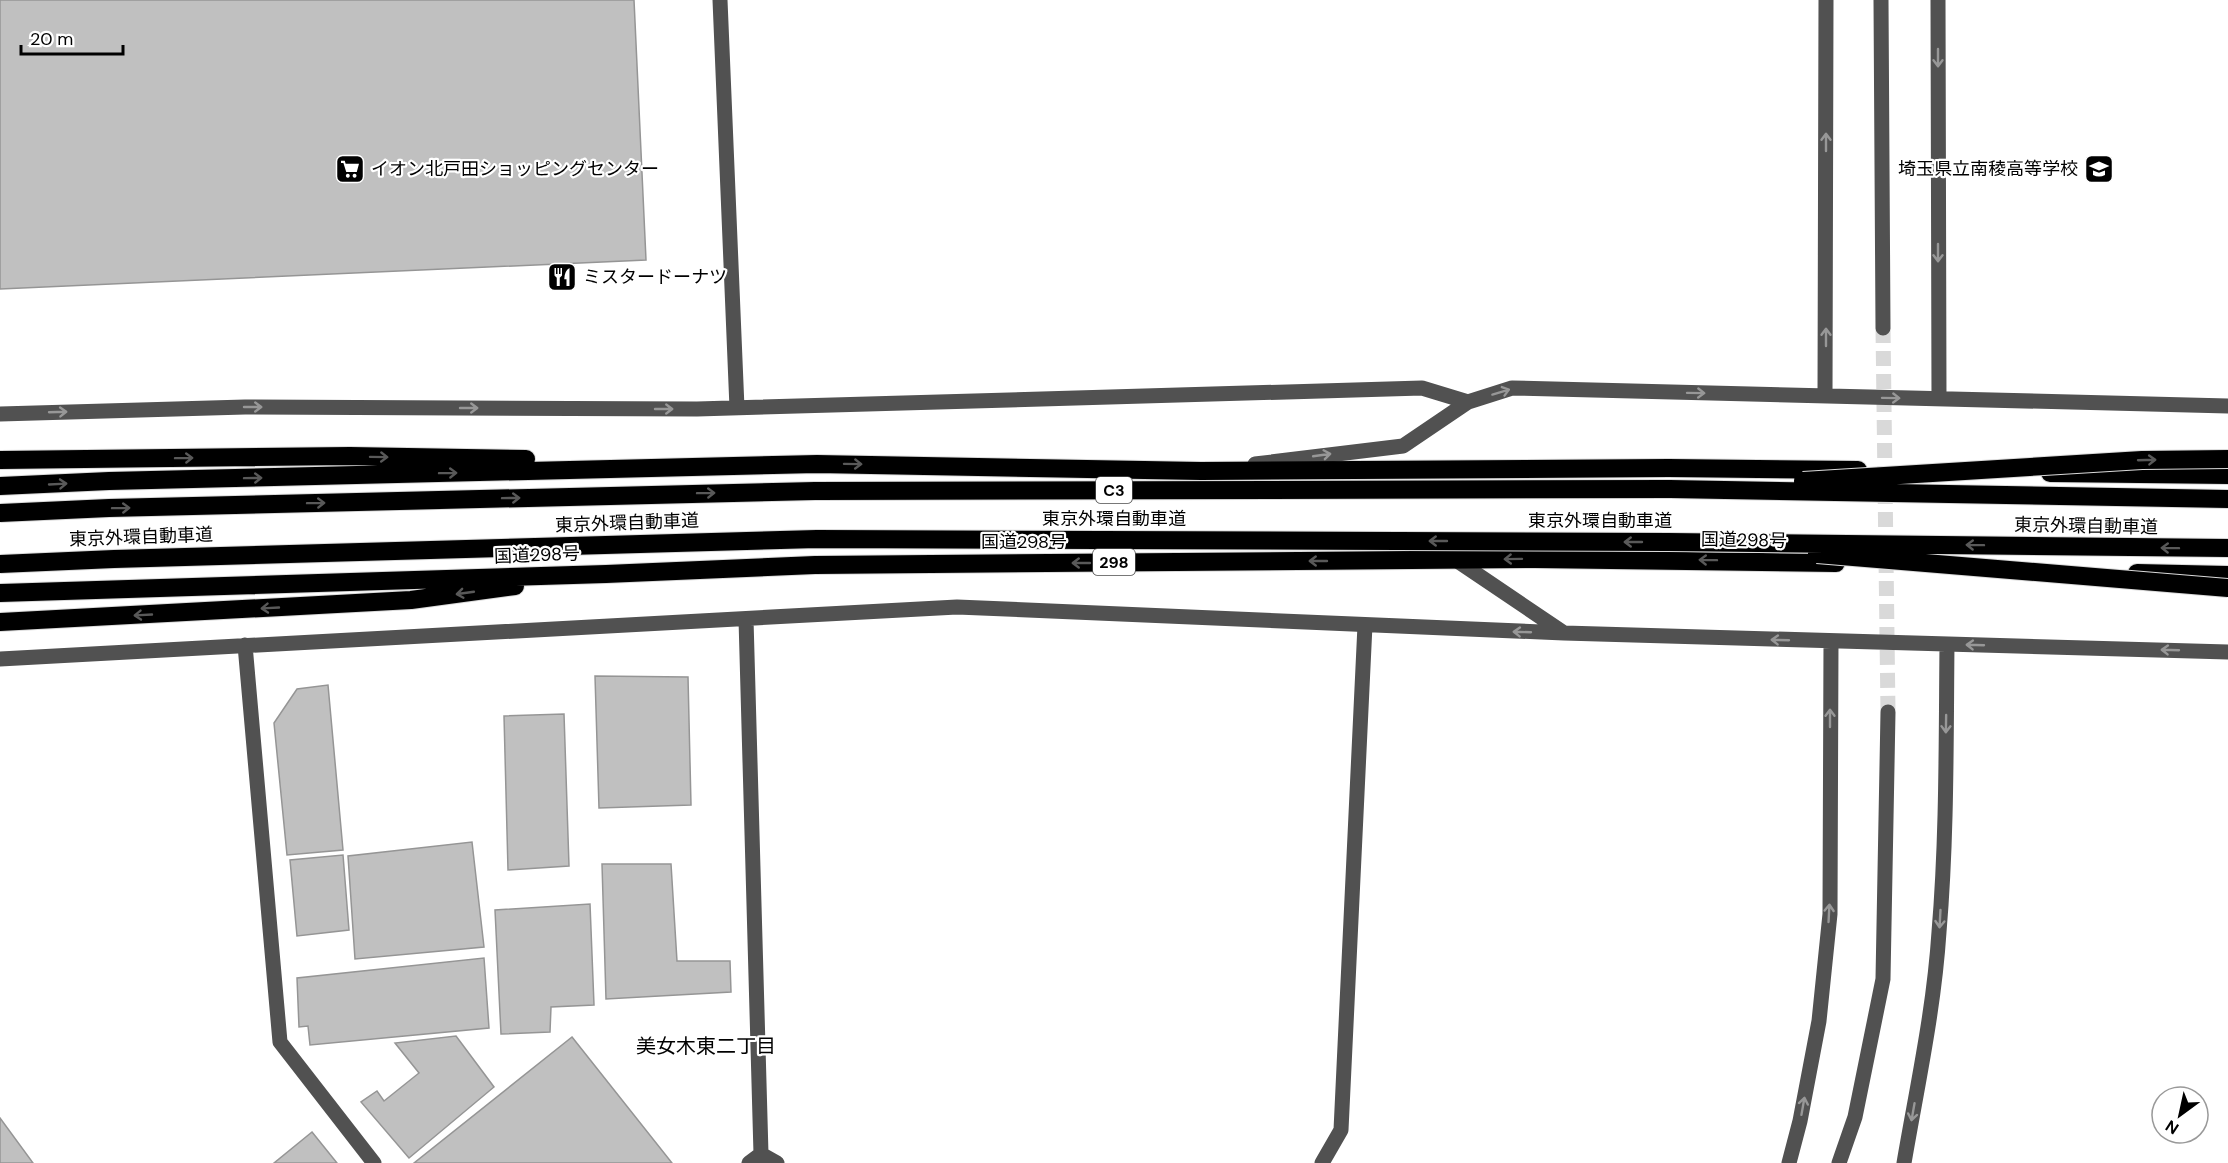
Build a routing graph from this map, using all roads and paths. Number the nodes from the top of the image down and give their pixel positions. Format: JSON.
{"nodes":[{"id":1,"x":720,"y":0,"type":"edge"},
{"id":2,"x":1826,"y":0,"type":"edge"},
{"id":3,"x":1881,"y":0,"type":"edge"},
{"id":4,"x":1938,"y":0,"type":"edge"},
{"id":5,"x":1883,"y":328,"type":"tunnel mouth"},
{"id":6,"x":1826,"y":396,"type":"junction"},
{"id":7,"x":1939,"y":399,"type":"junction"},
{"id":8,"x":1468,"y":402,"type":"junction"},
{"id":9,"x":2228,"y":406,"type":"edge"},
{"id":10,"x":737,"y":408,"type":"junction"},
{"id":11,"x":0,"y":414,"type":"edge"},
{"id":12,"x":2228,"y":459,"type":"edge"},
{"id":13,"x":0,"y":460,"type":"edge"},
{"id":14,"x":817,"y":464,"type":"junction"},
{"id":15,"x":1201,"y":471,"type":"junction"},
{"id":16,"x":2228,"y":475,"type":"edge"},
{"id":17,"x":0,"y":486,"type":"edge"},
{"id":18,"x":1670,"y":489,"type":"junction"},
{"id":19,"x":2228,"y":499,"type":"edge"},
{"id":20,"x":0,"y":513,"type":"edge"},
{"id":21,"x":1669,"y":542,"type":"junction"},
{"id":22,"x":2228,"y":548,"type":"edge"},
{"id":23,"x":1456,"y":560,"type":"junction"},
{"id":24,"x":0,"y":564,"type":"edge"},
{"id":25,"x":606,"y":574,"type":"junction"},
{"id":26,"x":2228,"y":575,"type":"edge"},
{"id":27,"x":2228,"y":588,"type":"edge"},
{"id":28,"x":0,"y":593,"type":"edge"},
{"id":29,"x":746,"y":619,"type":"junction"},
{"id":30,"x":0,"y":622,"type":"edge"},
{"id":31,"x":1365,"y":625,"type":"junction"},
{"id":32,"x":1564,"y":633,"type":"junction"},
{"id":33,"x":1831,"y":641,"type":"junction"},
{"id":34,"x":1947,"y":644,"type":"junction"},
{"id":35,"x":245,"y":645,"type":"junction"},
{"id":36,"x":2228,"y":652,"type":"edge"},
{"id":37,"x":0,"y":658,"type":"edge"},
{"id":38,"x":1888,"y":712,"type":"tunnel mouth"},
{"id":39,"x":755,"y":1158,"type":"edge"},
{"id":40,"x":374,"y":1163,"type":"edge"},
{"id":41,"x":777,"y":1163,"type":"edge"},
{"id":42,"x":1322,"y":1163,"type":"edge"},
{"id":43,"x":1789,"y":1163,"type":"edge"},
{"id":44,"x":1839,"y":1163,"type":"edge"},
{"id":45,"x":1904,"y":1163,"type":"edge"}],
"edges":[{"from":1,"to":10,"type":"street"},
{"from":6,"to":2,"type":"street","one_way":true},
{"from":3,"to":5,"type":"street"},
{"from":4,"to":7,"type":"street","one_way":true},
{"from":6,"to":7,"type":"street","one_way":true},
{"from":8,"to":6,"type":"street","one_way":true},
{"from":7,"to":9,"type":"street"},
{"from":8,"to":10,"type":"street"},
{"from":15,"to":8,"type":"street","one_way":true},
{"from":11,"to":10,"type":"street","one_way":true},
{"from":18,"to":12,"type":"highway","one_way":true,"bridge":true},
{"from":13,"to":14,"type":"highway","one_way":true},
{"from":14,"to":15,"type":"highway","one_way":true},
{"from":17,"to":14,"type":"highway","one_way":true},
{"from":15,"to":16,"type":"highway"},
{"from":18,"to":19,"type":"highway","name":"東京外環自動車道","number":"C3","bridge":true},
{"from":20,"to":18,"type":"highway","name":"東京外環自動車道","number":"C3","one_way":true,"bridge":true},
{"from":22,"to":21,"type":"highway","name":"東京外環自動車道","one_way":true,"bridge":true},
{"from":21,"to":24,"type":"highway","name":"東京外環自動車道","one_way":true,"bridge":true},
{"from":21,"to":27,"type":"highway","bridge":true},
{"from":23,"to":25,"type":"highway","name":"国道298号","number":"298","one_way":true},
{"from":26,"to":23,"type":"highway","name":"国道298号","number":"298","one_way":true},
{"from":23,"to":32,"type":"street"},
{"from":25,"to":28,"type":"highway","name":"国道298号","number":"298"},
{"from":25,"to":30,"type":"highway","one_way":true},
{"from":29,"to":31,"type":"street"},
{"from":29,"to":35,"type":"street"},
{"from":29,"to":39,"type":"street"},
{"from":32,"to":31,"type":"street","one_way":true},
{"from":31,"to":42,"type":"street"},
{"from":33,"to":32,"type":"street","one_way":true},
{"from":33,"to":34,"type":"street"},
{"from":43,"to":33,"type":"street","one_way":true},
{"from":36,"to":34,"type":"street","one_way":true},
{"from":34,"to":45,"type":"street","one_way":true},
{"from":35,"to":37,"type":"street"},
{"from":35,"to":40,"type":"street"},
{"from":38,"to":44,"type":"street"},
{"from":39,"to":41,"type":"street"}]}
